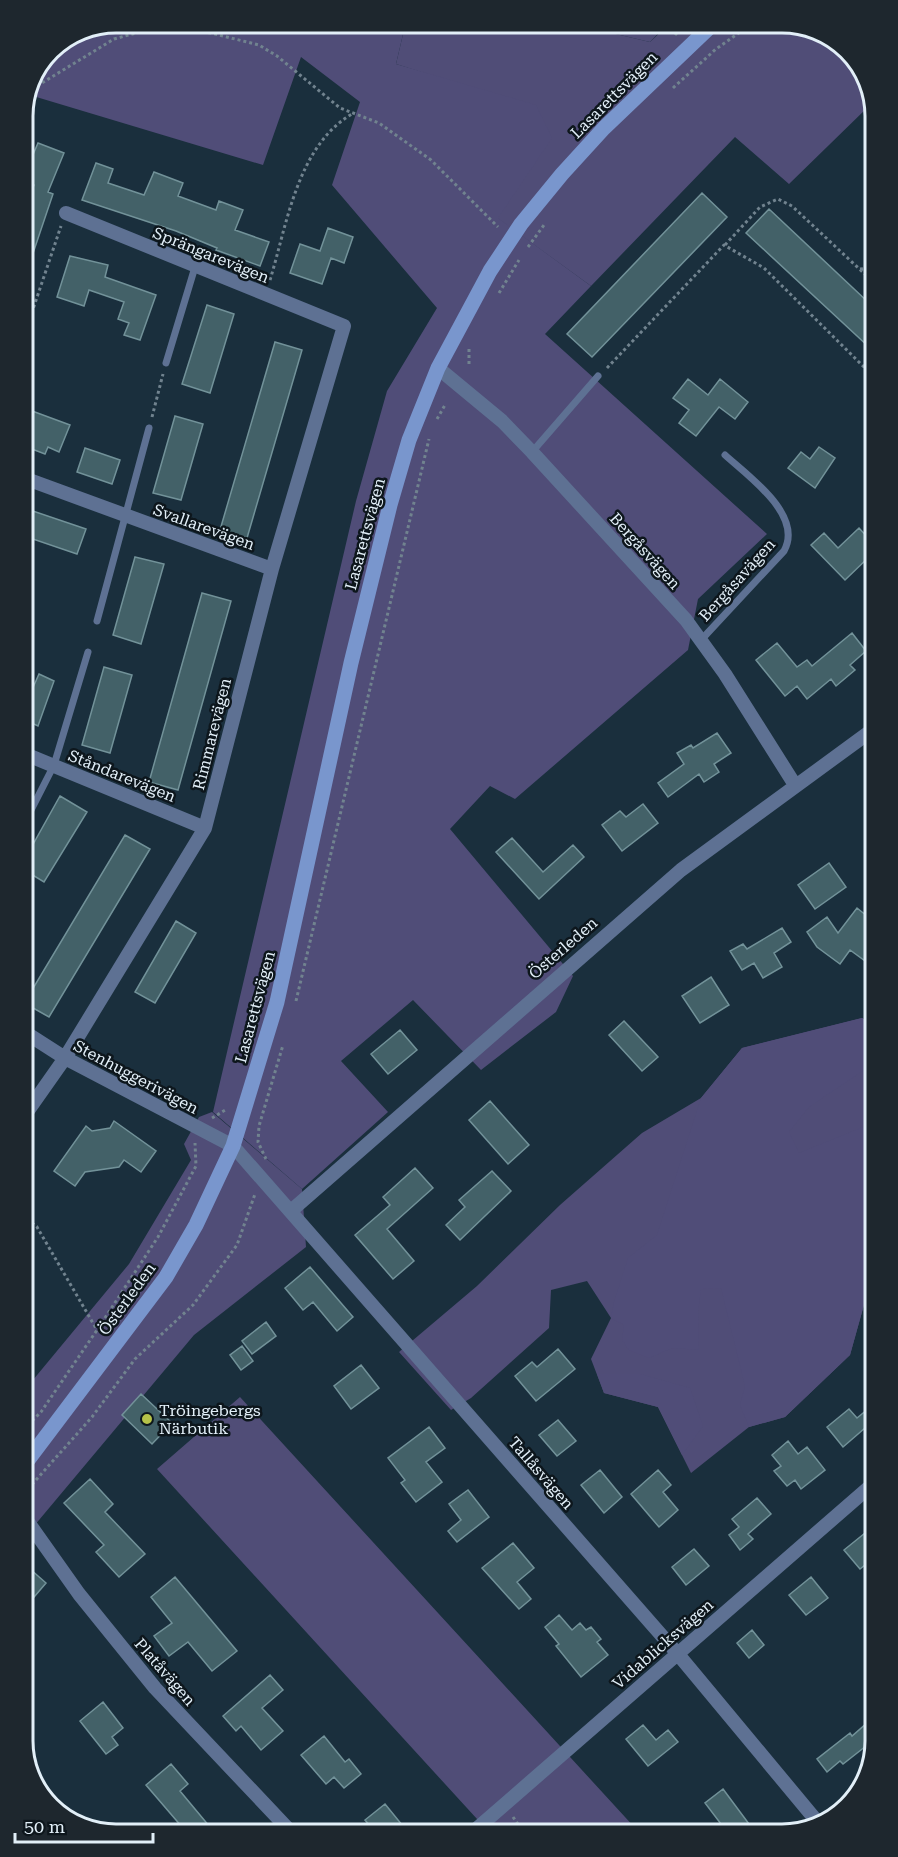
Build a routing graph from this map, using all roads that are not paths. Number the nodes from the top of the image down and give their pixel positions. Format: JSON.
{"nodes":[{"id":1,"x":704,"y":33,"type":"edge"},
{"id":2,"x":66,"y":213,"type":"road end"},
{"id":3,"x":195,"y":267,"type":"junction"},
{"id":4,"x":344,"y":326,"type":"joint"},
{"id":5,"x":166,"y":363,"type":"road end"},
{"id":6,"x":438,"y":368,"type":"junction"},
{"id":7,"x":598,"y":376,"type":"road end"},
{"id":8,"x":149,"y":428,"type":"road end"},
{"id":9,"x":532,"y":452,"type":"junction"},
{"id":10,"x":725,"y":455,"type":"dead end"},
{"id":11,"x":33,"y":481,"type":"edge"},
{"id":12,"x":125,"y":516,"type":"junction"},
{"id":13,"x":272,"y":569,"type":"junction"},
{"id":14,"x":97,"y":621,"type":"dead end"},
{"id":15,"x":702,"y":639,"type":"junction"},
{"id":16,"x":88,"y":652,"type":"dead end"},
{"id":17,"x":865,"y":735,"type":"edge"},
{"id":18,"x":33,"y":757,"type":"edge"},
{"id":19,"x":54,"y":765,"type":"junction"},
{"id":20,"x":795,"y":786,"type":"junction"},
{"id":21,"x":33,"y":806,"type":"edge"},
{"id":22,"x":205,"y":828,"type":"junction"},
{"id":23,"x":33,"y":1038,"type":"edge"},
{"id":24,"x":65,"y":1059,"type":"junction"},
{"id":25,"x":33,"y":1104,"type":"edge"},
{"id":26,"x":233,"y":1146,"type":"junction"},
{"id":27,"x":292,"y":1210,"type":"junction"},
{"id":28,"x":33,"y":1453,"type":"edge"},
{"id":29,"x":865,"y":1491,"type":"edge"},
{"id":30,"x":33,"y":1529,"type":"edge"},
{"id":31,"x":677,"y":1653,"type":"junction"},
{"id":32,"x":814,"y":1818,"type":"edge"},
{"id":33,"x":283,"y":1824,"type":"edge"},
{"id":34,"x":482,"y":1824,"type":"edge"}],
"edges":[{"from":1,"to":6,"type":"street","name":"Lasarettsvägen"},
{"from":2,"to":3,"type":"street","name":"Sprängarevägen"},
{"from":3,"to":4,"type":"street","name":"Sprängarevägen"},
{"from":3,"to":5,"type":"lane"},
{"from":4,"to":13,"type":"street","name":"Rimmarevägen"},
{"from":6,"to":9,"type":"street","name":"Bergåsvägen"},
{"from":6,"to":26,"type":"street","name":"Lasarettsvägen"},
{"from":7,"to":9,"type":"lane"},
{"from":8,"to":12,"type":"lane"},
{"from":9,"to":15,"type":"street","name":"Bergåsvägen"},
{"from":10,"to":15,"type":"lane","name":"Bergåsavägen"},
{"from":11,"to":12,"type":"street","name":"Svallarevägen"},
{"from":12,"to":13,"type":"street","name":"Svallarevägen"},
{"from":12,"to":14,"type":"lane"},
{"from":13,"to":22,"type":"street","name":"Rimmarevägen"},
{"from":15,"to":20,"type":"street","name":"Bergåsvägen"},
{"from":16,"to":19,"type":"lane"},
{"from":17,"to":20,"type":"street","name":"Österleden"},
{"from":18,"to":19,"type":"street","name":"Ståndarevägen"},
{"from":19,"to":21,"type":"lane"},
{"from":19,"to":22,"type":"street","name":"Ståndarevägen"},
{"from":20,"to":27,"type":"street","name":"Österleden"},
{"from":22,"to":24,"type":"street","name":"Rimmarevägen"},
{"from":23,"to":24,"type":"street","name":"Stenhuggerivägen"},
{"from":24,"to":25,"type":"street","name":"Rimmarevägen"},
{"from":24,"to":26,"type":"street","name":"Stenhuggerivägen"},
{"from":26,"to":27,"type":"street","name":"Tallåsvägen"},
{"from":26,"to":28,"type":"street","name":"Österleden"},
{"from":27,"to":31,"type":"street","name":"Tallåsvägen"},
{"from":29,"to":31,"type":"street","name":"Vidablicksvägen"},
{"from":30,"to":33,"type":"street","name":"Platåvägen"},
{"from":31,"to":32,"type":"street","name":"Tallåsvägen"},
{"from":31,"to":34,"type":"street","name":"Vidablicksvägen"}]}
